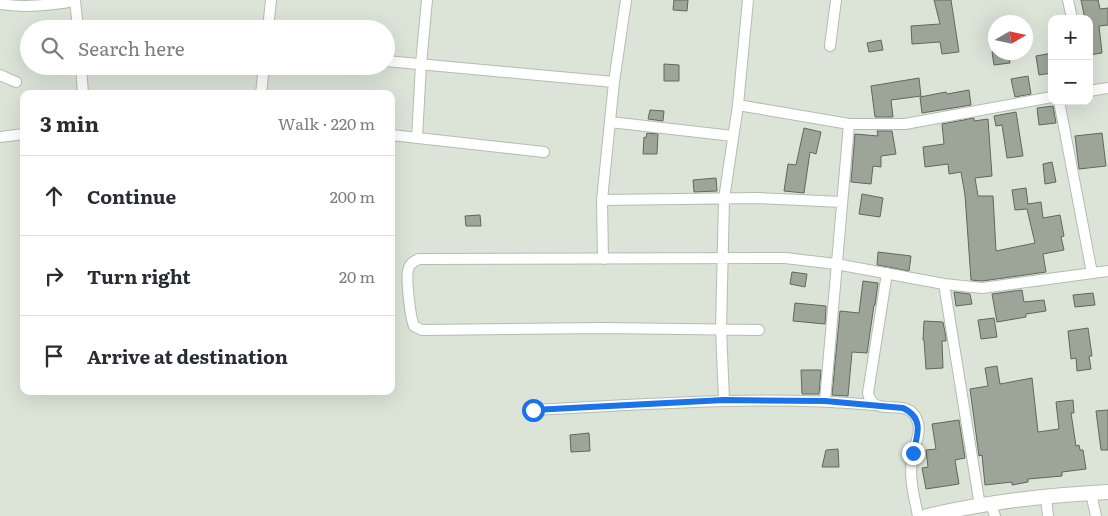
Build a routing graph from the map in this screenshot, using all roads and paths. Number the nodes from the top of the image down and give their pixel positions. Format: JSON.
{"nodes":[{"id":1,"x":271,"y":0,"type":"edge"},
{"id":2,"x":427,"y":0,"type":"edge"},
{"id":3,"x":626,"y":0,"type":"edge"},
{"id":4,"x":748,"y":0,"type":"edge"},
{"id":5,"x":836,"y":0,"type":"edge"},
{"id":6,"x":1068,"y":0,"type":"edge"},
{"id":7,"x":75,"y":1,"type":"edge"},
{"id":8,"x":0,"y":4,"type":"edge"},
{"id":9,"x":1071,"y":15,"type":"edge"},
{"id":10,"x":77,"y":20,"type":"edge"},
{"id":11,"x":269,"y":20,"type":"edge"},
{"id":12,"x":830,"y":46,"type":"dead end"},
{"id":13,"x":395,"y":61,"type":"edge"},
{"id":14,"x":421,"y":64,"type":"junction"},
{"id":15,"x":0,"y":75,"type":"edge"},
{"id":16,"x":82,"y":75,"type":"edge"},
{"id":17,"x":263,"y":75,"type":"edge"},
{"id":18,"x":16,"y":82,"type":"dead end"},
{"id":19,"x":614,"y":82,"type":"junction"},
{"id":20,"x":1108,"y":88,"type":"edge"},
{"id":21,"x":84,"y":90,"type":"edge"},
{"id":22,"x":261,"y":90,"type":"edge"},
{"id":23,"x":1093,"y":90,"type":"edge"},
{"id":24,"x":1048,"y":98,"type":"edge"},
{"id":25,"x":1060,"y":105,"type":"edge"},
{"id":26,"x":738,"y":106,"type":"junction"},
{"id":27,"x":610,"y":122,"type":"junction"},
{"id":28,"x":849,"y":124,"type":"junction"},
{"id":29,"x":20,"y":134,"type":"edge"},
{"id":30,"x":395,"y":135,"type":"edge"},
{"id":31,"x":733,"y":136,"type":"junction"},
{"id":32,"x":0,"y":137,"type":"edge"},
{"id":33,"x":418,"y":138,"type":"junction"},
{"id":34,"x":544,"y":152,"type":"dead end"},
{"id":35,"x":724,"y":199,"type":"junction"},
{"id":36,"x":602,"y":200,"type":"junction"},
{"id":37,"x":842,"y":202,"type":"junction"},
{"id":38,"x":722,"y":258,"type":"junction"},
{"id":39,"x":603,"y":259,"type":"junction"},
{"id":40,"x":836,"y":264,"type":"junction"},
{"id":41,"x":1108,"y":271,"type":"edge"},
{"id":42,"x":887,"y":273,"type":"junction"},
{"id":43,"x":1092,"y":274,"type":"junction"},
{"id":44,"x":944,"y":284,"type":"junction"},
{"id":45,"x":721,"y":329,"type":"junction"},
{"id":46,"x":759,"y":330,"type":"dead end"},
{"id":47,"x":724,"y":400,"type":"junction"},
{"id":48,"x":825,"y":401,"type":"junction"},
{"id":49,"x":874,"y":405,"type":"junction"},
{"id":50,"x":533,"y":410,"type":"dead end"},
{"id":51,"x":1108,"y":492,"type":"edge"},
{"id":52,"x":1091,"y":493,"type":"junction"},
{"id":53,"x":1046,"y":497,"type":"junction"},
{"id":54,"x":989,"y":509,"type":"edge"},
{"id":55,"x":942,"y":514,"type":"edge"},
{"id":56,"x":918,"y":516,"type":"edge"},
{"id":57,"x":928,"y":516,"type":"edge"},
{"id":58,"x":1048,"y":516,"type":"edge"},
{"id":59,"x":1096,"y":516,"type":"edge"}],
"edges":[{"from":1,"to":11,"type":"street"},
{"from":2,"to":14,"type":"street"},
{"from":3,"to":19,"type":"street"},
{"from":4,"to":26,"type":"street"},
{"from":5,"to":12,"type":"street"},
{"from":6,"to":9,"type":"street"},
{"from":7,"to":8,"type":"street"},
{"from":7,"to":10,"type":"street"},
{"from":13,"to":14,"type":"street"},
{"from":14,"to":19,"type":"street"},
{"from":14,"to":33,"type":"street"},
{"from":15,"to":18,"type":"street"},
{"from":16,"to":21,"type":"street"},
{"from":17,"to":22,"type":"street"},
{"from":19,"to":27,"type":"street"},
{"from":20,"to":23,"type":"street"},
{"from":24,"to":28,"type":"street"},
{"from":25,"to":43,"type":"street"},
{"from":26,"to":28,"type":"street"},
{"from":26,"to":31,"type":"street"},
{"from":27,"to":31,"type":"street"},
{"from":27,"to":36,"type":"street"},
{"from":28,"to":37,"type":"street"},
{"from":29,"to":32,"type":"street"},
{"from":30,"to":33,"type":"street"},
{"from":31,"to":35,"type":"street"},
{"from":33,"to":34,"type":"street"},
{"from":35,"to":36,"type":"street"},
{"from":35,"to":37,"type":"street"},
{"from":35,"to":38,"type":"street"},
{"from":36,"to":39,"type":"street"},
{"from":37,"to":40,"type":"street"},
{"from":38,"to":39,"type":"street"},
{"from":38,"to":40,"type":"street"},
{"from":38,"to":45,"type":"street"},
{"from":39,"to":45,"type":"street"},
{"from":40,"to":42,"type":"street"},
{"from":40,"to":48,"type":"street"},
{"from":41,"to":43,"type":"street"},
{"from":42,"to":44,"type":"street"},
{"from":42,"to":49,"type":"street"},
{"from":43,"to":44,"type":"street"},
{"from":44,"to":54,"type":"street"},
{"from":45,"to":46,"type":"street"},
{"from":45,"to":47,"type":"street"},
{"from":47,"to":48,"type":"street"},
{"from":47,"to":50,"type":"street"},
{"from":48,"to":49,"type":"street"},
{"from":49,"to":56,"type":"street"},
{"from":51,"to":52,"type":"street"},
{"from":52,"to":53,"type":"street"},
{"from":52,"to":59,"type":"street"},
{"from":53,"to":54,"type":"street"},
{"from":53,"to":58,"type":"street"},
{"from":54,"to":55,"type":"street"},
{"from":55,"to":57,"type":"street"}]}
